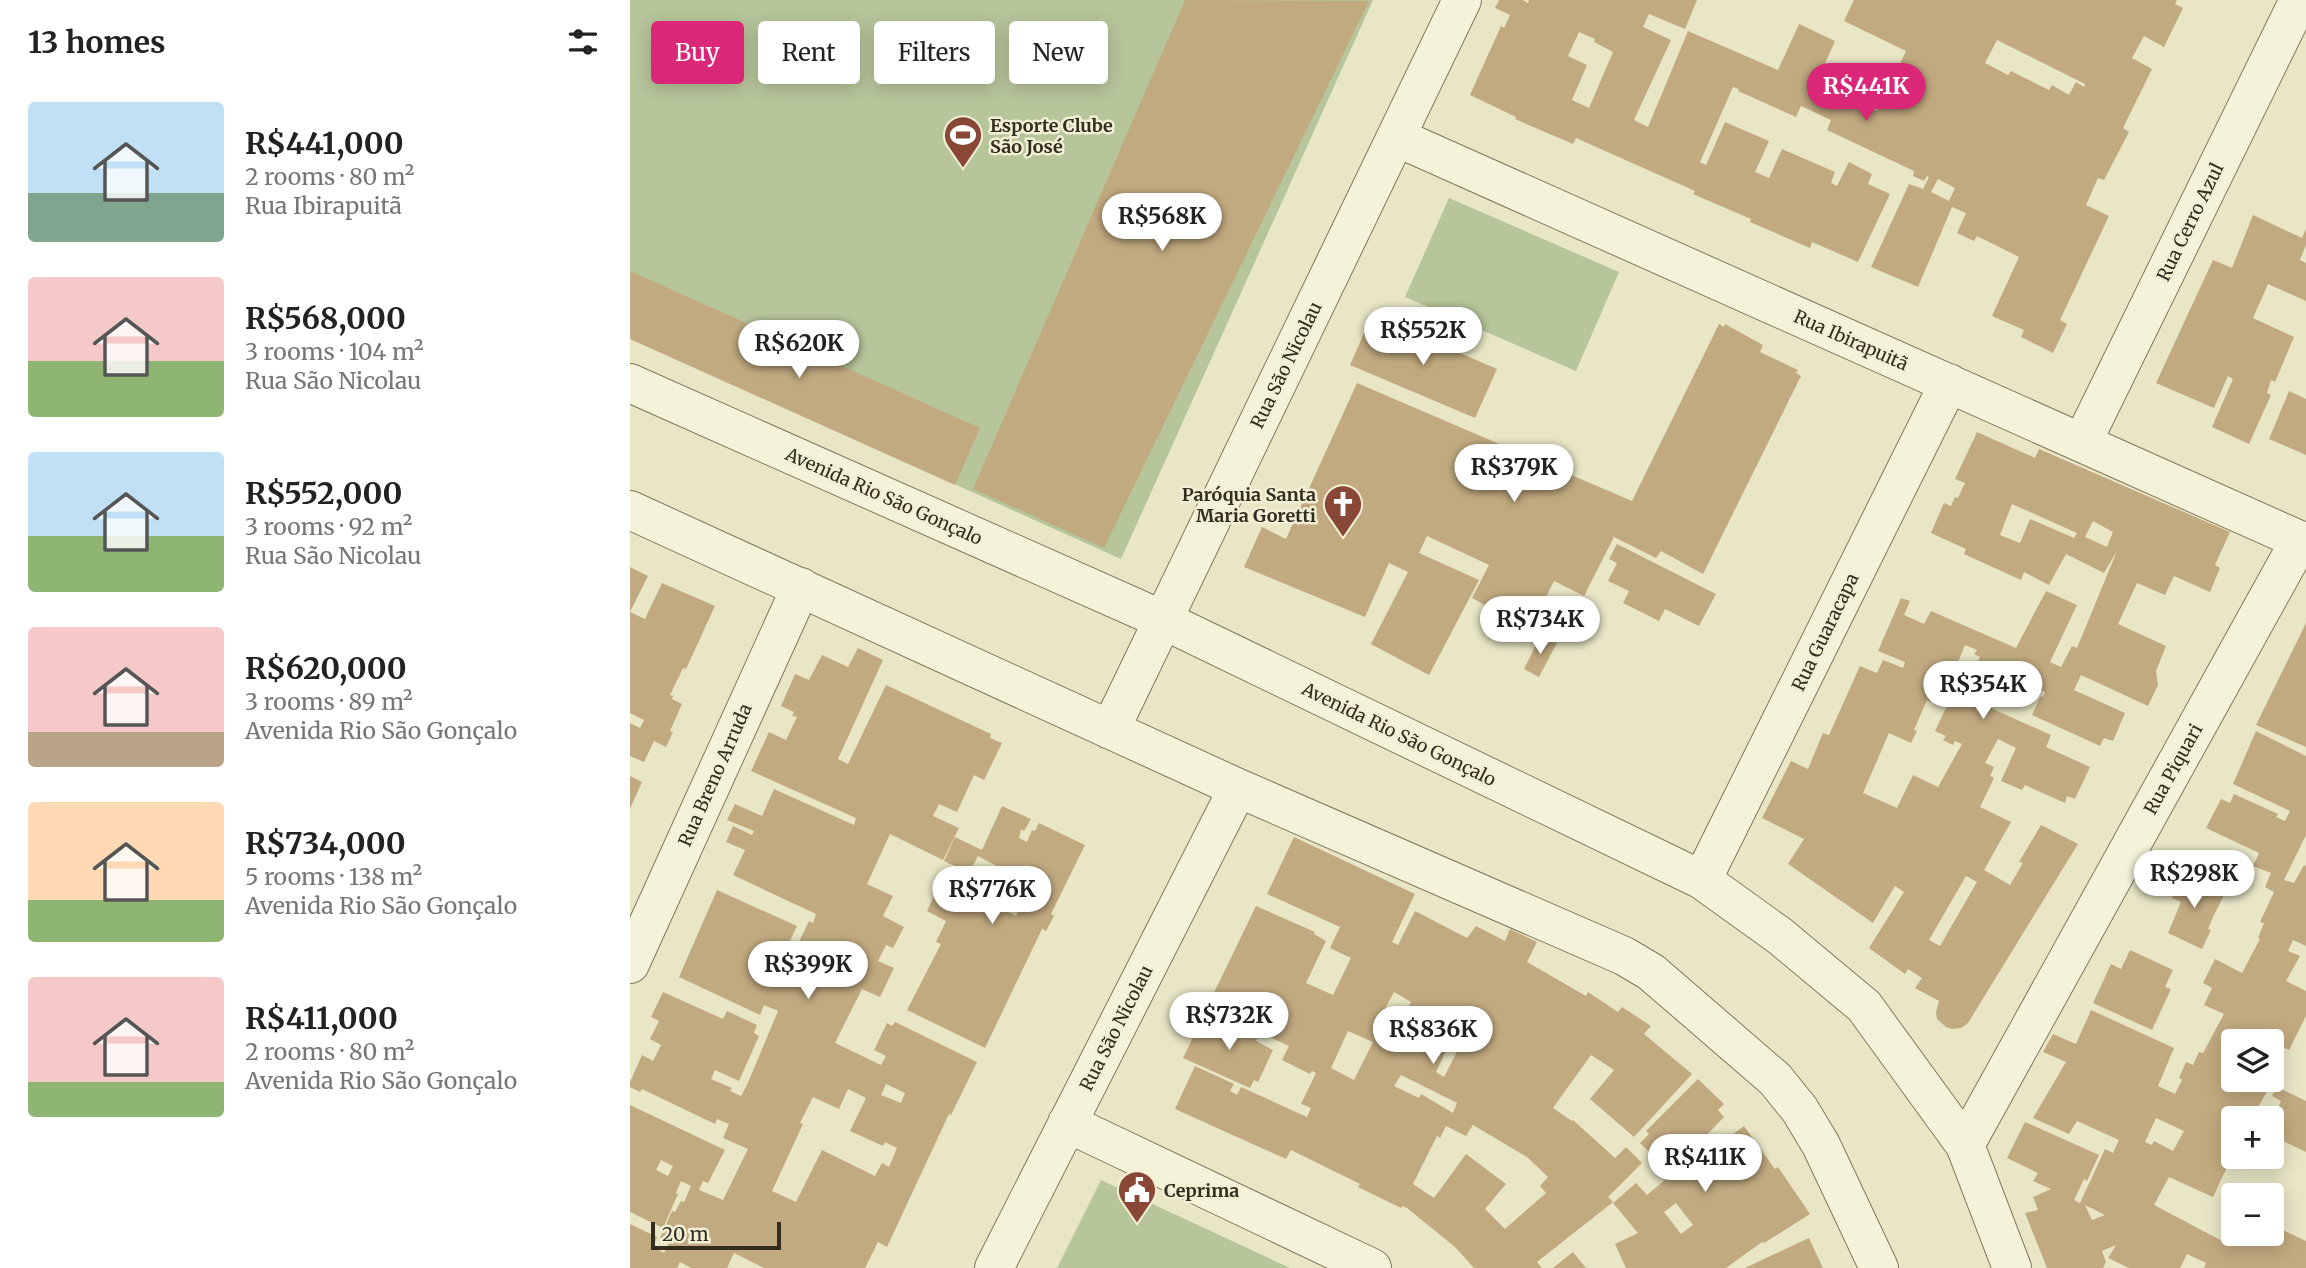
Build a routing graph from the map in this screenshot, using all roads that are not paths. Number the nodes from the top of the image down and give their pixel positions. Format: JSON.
{"nodes":[{"id":1,"x":1462,"y":0,"type":"edge"},
{"id":2,"x":2299,"y":0,"type":"edge"},
{"id":3,"x":1396,"y":137,"type":"junction"},
{"id":4,"x":630,"y":383,"type":"edge"},
{"id":5,"x":1949,"y":383,"type":"junction"},
{"id":6,"x":2082,"y":443,"type":"junction"},
{"id":7,"x":630,"y":510,"type":"edge"},
{"id":8,"x":2303,"y":542,"type":"edge"},
{"id":9,"x":801,"y":587,"type":"junction"},
{"id":10,"x":1163,"y":620,"type":"junction"},
{"id":11,"x":1110,"y":730,"type":"junction"},
{"id":12,"x":1238,"y":788,"type":"junction"},
{"id":13,"x":1702,"y":880,"type":"junction"},
{"id":14,"x":630,"y":964,"type":"edge"},
{"id":15,"x":1067,"y":1123,"type":"junction"},
{"id":16,"x":1965,"y":1145,"type":"junction"},
{"id":17,"x":993,"y":1268,"type":"edge"},
{"id":18,"x":1372,"y":1268,"type":"edge"},
{"id":19,"x":1879,"y":1268,"type":"edge"},
{"id":20,"x":2012,"y":1268,"type":"edge"}],
"edges":[{"from":1,"to":3,"type":"street","name":"Rua São Nicolau"},
{"from":2,"to":6,"type":"street","name":"Rua Cerro Azul"},
{"from":3,"to":5,"type":"street","name":"Rua Ibirapuitã"},
{"from":3,"to":10,"type":"street","name":"Rua São Nicolau"},
{"from":4,"to":10,"type":"street","name":"Avenida Rio São Gonçalo"},
{"from":5,"to":6,"type":"street","name":"Rua Ibirapuitã"},
{"from":5,"to":13,"type":"street","name":"Rua Guaracapa"},
{"from":6,"to":8,"type":"street","name":"Rua Ibirapuitã"},
{"from":7,"to":9,"type":"street"},
{"from":8,"to":16,"type":"street","name":"Rua Piquari"},
{"from":9,"to":11,"type":"street"},
{"from":9,"to":14,"type":"street","name":"Rua Breno Arruda"},
{"from":10,"to":11,"type":"street","name":"Rua São Nicolau"},
{"from":10,"to":13,"type":"street","name":"Avenida Rio São Gonçalo"},
{"from":11,"to":12,"type":"street"},
{"from":12,"to":15,"type":"street","name":"Rua São Nicolau"},
{"from":12,"to":19,"type":"street"},
{"from":13,"to":16,"type":"street","name":"Avenida Rio São Gonçalo"},
{"from":15,"to":17,"type":"street","name":"Rua São Nicolau"},
{"from":15,"to":18,"type":"street"},
{"from":16,"to":20,"type":"street","name":"Avenida Rio São Gonçalo"}]}
